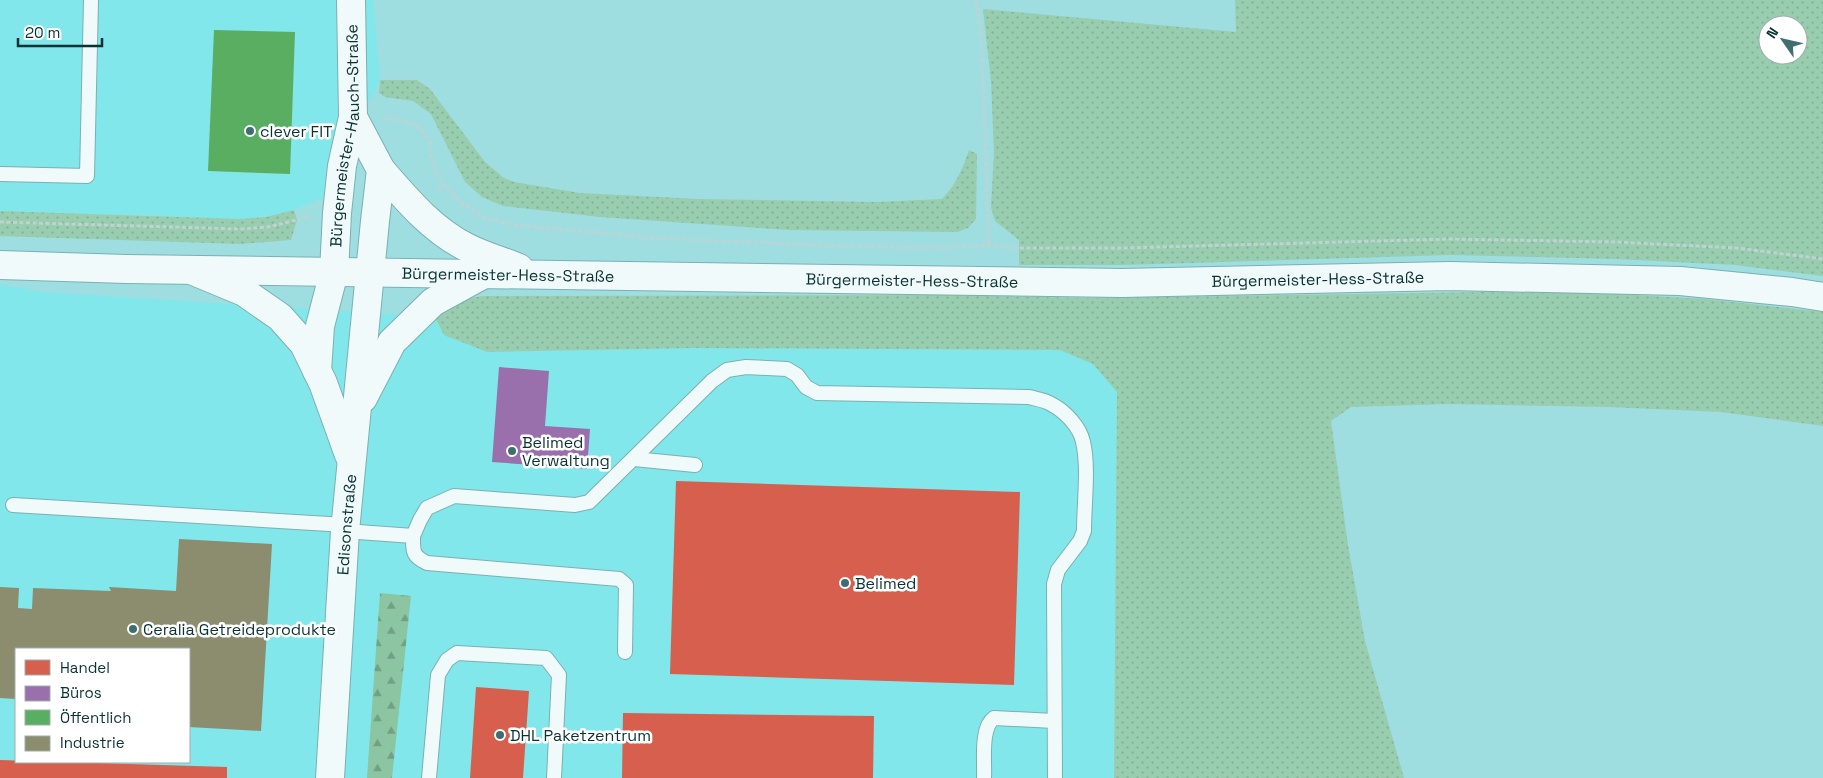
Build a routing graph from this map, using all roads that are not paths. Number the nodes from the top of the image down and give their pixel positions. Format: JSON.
{"nodes":[{"id":1,"x":91,"y":0,"type":"edge"},
{"id":2,"x":351,"y":0,"type":"edge"},
{"id":3,"x":353,"y":117,"type":"junction"},
{"id":4,"x":382,"y":170,"type":"junction"},
{"id":5,"x":0,"y":174,"type":"edge"},
{"id":6,"x":0,"y":265,"type":"edge"},
{"id":7,"x":190,"y":270,"type":"junction"},
{"id":8,"x":334,"y":272,"type":"junction"},
{"id":9,"x":370,"y":272,"type":"junction"},
{"id":10,"x":486,"y":273,"type":"junction"},
{"id":11,"x":534,"y":274,"type":"junction"},
{"id":12,"x":1823,"y":297,"type":"edge"},
{"id":13,"x":317,"y":371,"type":"junction"},
{"id":14,"x":357,"y":410,"type":"junction"},
{"id":15,"x":634,"y":459,"type":"junction"},
{"id":16,"x":352,"y":464,"type":"junction"},
{"id":17,"x":695,"y":465,"type":"dead end"},
{"id":18,"x":13,"y":505,"type":"dead end"},
{"id":19,"x":346,"y":528,"type":"junction"},
{"id":20,"x":413,"y":536,"type":"junction"},
{"id":21,"x":625,"y":652,"type":"dead end"},
{"id":22,"x":1054,"y":720,"type":"junction"},
{"id":23,"x":330,"y":778,"type":"edge"},
{"id":24,"x":429,"y":778,"type":"edge"},
{"id":25,"x":554,"y":778,"type":"edge"},
{"id":26,"x":984,"y":778,"type":"edge"},
{"id":27,"x":1054,"y":778,"type":"edge"}],
"edges":[{"from":1,"to":5,"type":"lane"},
{"from":2,"to":3,"type":"main road","name":"Bürgermeister-Hauch-Straße"},
{"from":3,"to":4,"type":"main road"},
{"from":3,"to":8,"type":"main road","name":"Bürgermeister-Hauch-Straße"},
{"from":4,"to":9,"type":"main road","name":"Edisonstraße"},
{"from":4,"to":11,"type":"main road"},
{"from":6,"to":7,"type":"main road","name":"Bürgermeister-Hess-Straße"},
{"from":7,"to":8,"type":"main road","name":"Bürgermeister-Hess-Straße"},
{"from":7,"to":13,"type":"main road"},
{"from":8,"to":9,"type":"main road","name":"Bürgermeister-Hess-Straße"},
{"from":8,"to":13,"type":"main road","name":"Bürgermeister-Hauch-Straße"},
{"from":9,"to":10,"type":"main road","name":"Bürgermeister-Hess-Straße"},
{"from":9,"to":14,"type":"main road","name":"Edisonstraße"},
{"from":10,"to":11,"type":"main road","name":"Bürgermeister-Hess-Straße"},
{"from":10,"to":14,"type":"main road"},
{"from":11,"to":12,"type":"main road","name":"Bürgermeister-Hess-Straße"},
{"from":13,"to":16,"type":"main road"},
{"from":14,"to":16,"type":"main road","name":"Edisonstraße"},
{"from":15,"to":17,"type":"lane"},
{"from":15,"to":20,"type":"lane"},
{"from":15,"to":22,"type":"lane"},
{"from":16,"to":19,"type":"main road","name":"Edisonstraße"},
{"from":18,"to":19,"type":"lane"},
{"from":19,"to":20,"type":"lane"},
{"from":19,"to":23,"type":"main road","name":"Edisonstraße"},
{"from":20,"to":21,"type":"lane"},
{"from":22,"to":26,"type":"lane"},
{"from":22,"to":27,"type":"lane"},
{"from":24,"to":25,"type":"lane"}]}
